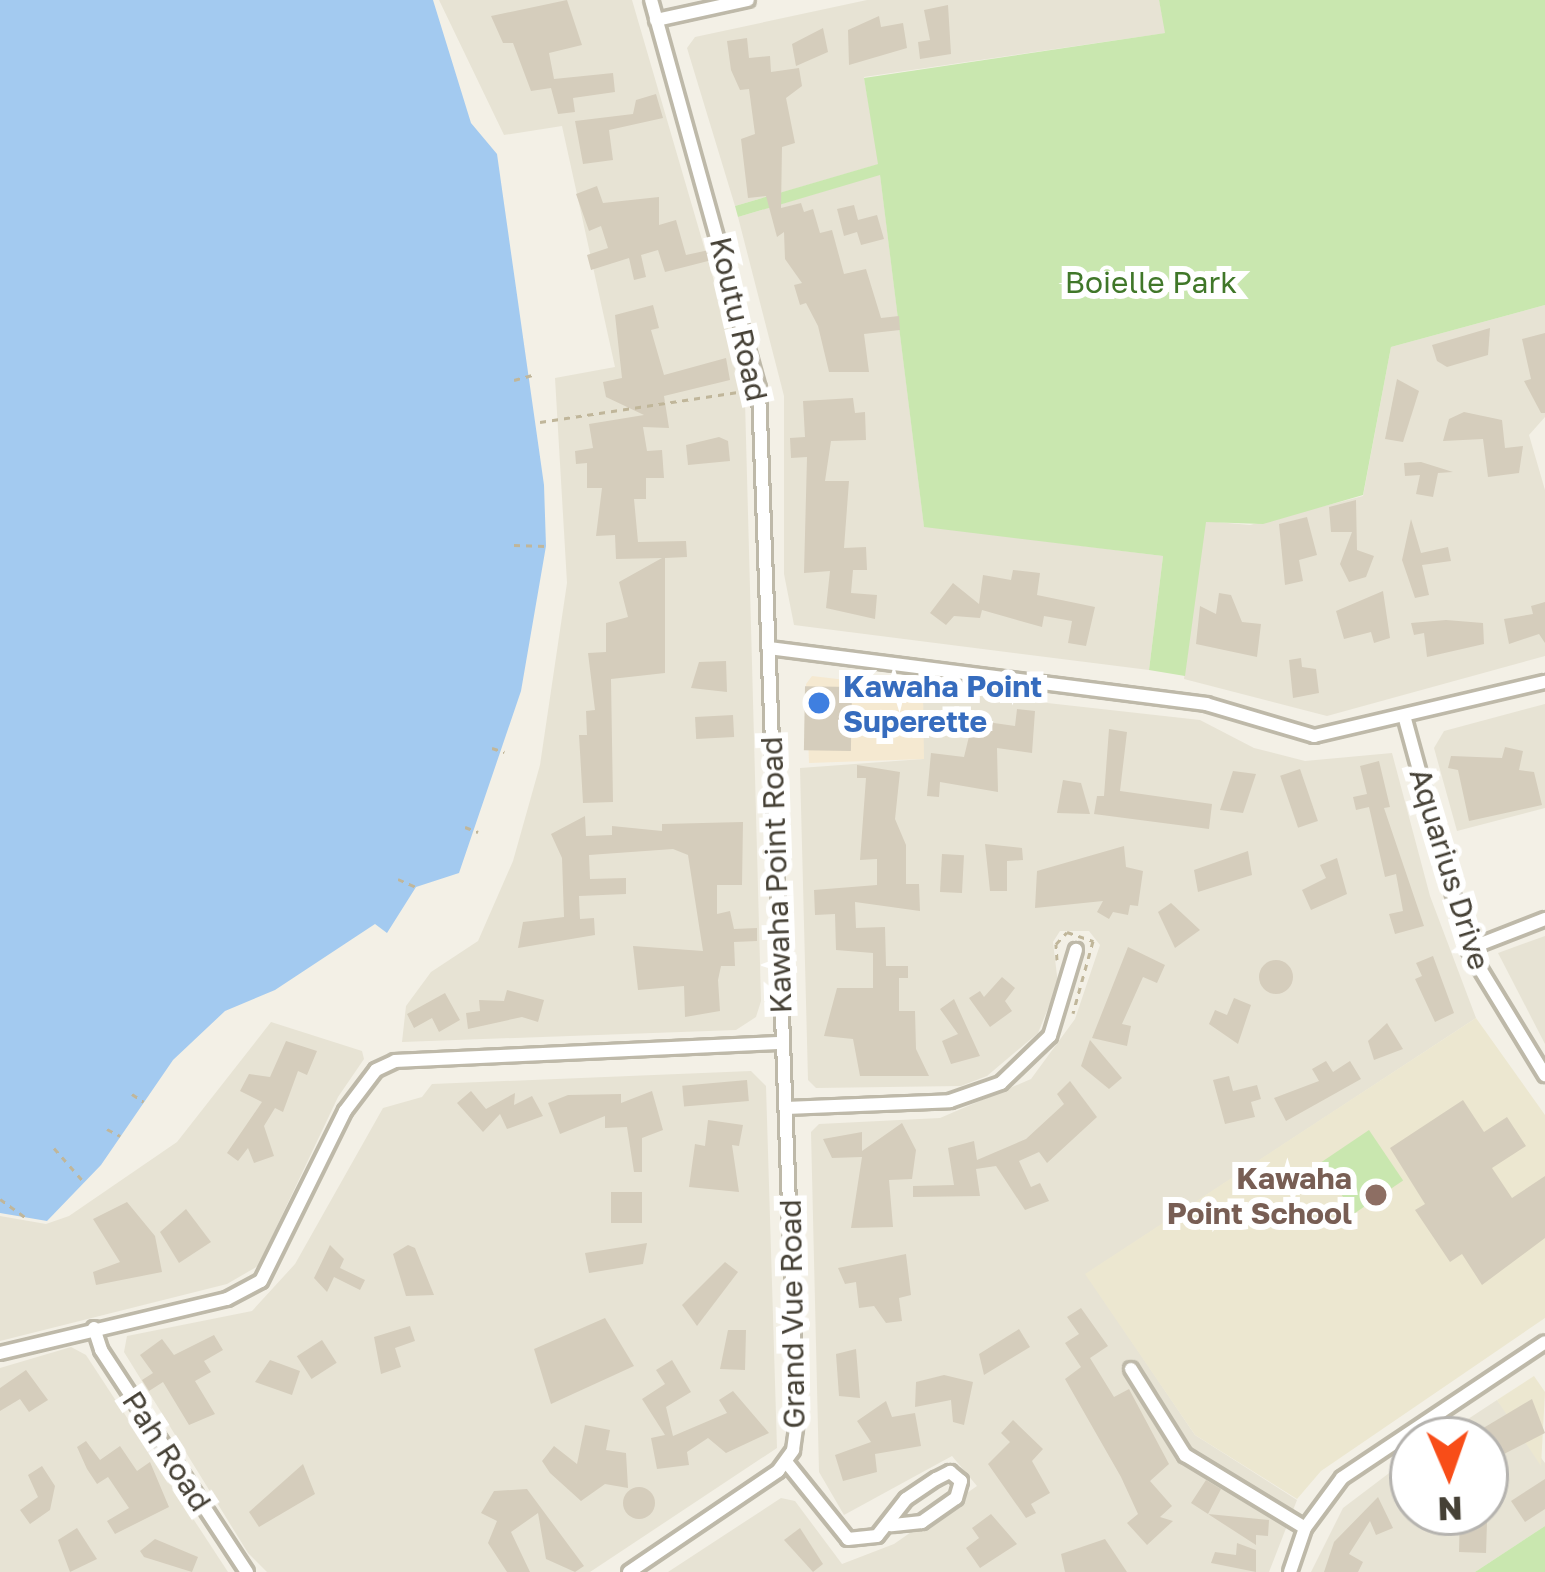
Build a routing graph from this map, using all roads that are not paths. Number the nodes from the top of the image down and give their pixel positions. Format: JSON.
{"nodes":[{"id":1,"x":651,"y":0,"type":"edge"},
{"id":2,"x":748,"y":0,"type":"edge"},
{"id":3,"x":656,"y":20,"type":"junction"},
{"id":4,"x":769,"y":648,"type":"junction"},
{"id":5,"x":1545,"y":682,"type":"edge"},
{"id":6,"x":1405,"y":719,"type":"junction"},
{"id":7,"x":1545,"y":919,"type":"edge"},
{"id":8,"x":1468,"y":949,"type":"junction"},
{"id":9,"x":1076,"y":950,"type":"dead end"},
{"id":10,"x":783,"y":1043,"type":"junction"},
{"id":11,"x":1545,"y":1075,"type":"edge"},
{"id":12,"x":786,"y":1108,"type":"junction"},
{"id":13,"x":94,"y":1328,"type":"junction"},
{"id":14,"x":1545,"y":1342,"type":"edge"},
{"id":15,"x":0,"y":1353,"type":"edge"},
{"id":16,"x":1131,"y":1369,"type":"dead end"},
{"id":17,"x":787,"y":1463,"type":"junction"},
{"id":18,"x":891,"y":1525,"type":"junction"},
{"id":19,"x":1305,"y":1528,"type":"junction"},
{"id":20,"x":247,"y":1572,"type":"edge"},
{"id":21,"x":628,"y":1572,"type":"edge"},
{"id":22,"x":1290,"y":1572,"type":"edge"}],
"edges":[{"from":1,"to":3,"type":"street","name":"Koutu Road"},
{"from":2,"to":3,"type":"street"},
{"from":3,"to":4,"type":"street","name":"Koutu Road"},
{"from":4,"to":6,"type":"street"},
{"from":4,"to":10,"type":"street","name":"Kawaha Point Road"},
{"from":5,"to":6,"type":"street"},
{"from":6,"to":8,"type":"street","name":"Aquarius Drive"},
{"from":7,"to":8,"type":"street"},
{"from":8,"to":11,"type":"street","name":"Aquarius Drive"},
{"from":9,"to":12,"type":"street"},
{"from":10,"to":12,"type":"street","name":"Grand Vue Road"},
{"from":10,"to":13,"type":"street","name":"Kawaha Point Road"},
{"from":12,"to":17,"type":"street","name":"Grand Vue Road"},
{"from":13,"to":15,"type":"street","name":"Kawaha Point Road"},
{"from":13,"to":20,"type":"street","name":"Pah Road"},
{"from":14,"to":19,"type":"street"},
{"from":16,"to":19,"type":"street"},
{"from":17,"to":18,"type":"street"},
{"from":17,"to":21,"type":"street","name":"Grand Vue Road"},
{"from":18,"to":18,"type":"street"},
{"from":19,"to":22,"type":"street"}]}
